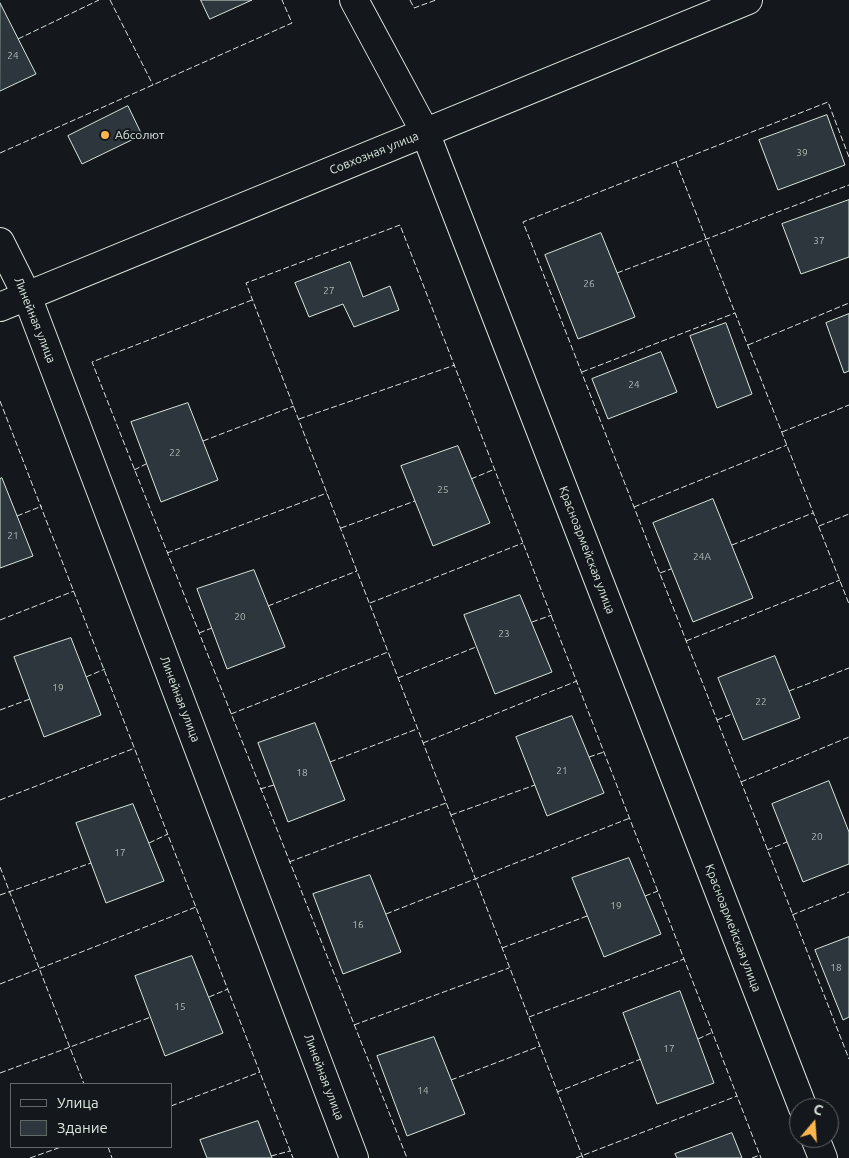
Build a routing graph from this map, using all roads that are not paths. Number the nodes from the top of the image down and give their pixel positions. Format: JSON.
{"nodes":[{"id":1,"x":354,"y":0,"type":"edge"},
{"id":2,"x":748,"y":0,"type":"edge"},
{"id":3,"x":425,"y":132,"type":"junction"},
{"id":4,"x":0,"y":242,"type":"edge"},
{"id":5,"x":27,"y":296,"type":"junction"},
{"id":6,"x":0,"y":307,"type":"edge"},
{"id":7,"x":799,"y":1098,"type":"edge"},
{"id":8,"x":354,"y":1158,"type":"edge"}],
"edges":[{"from":1,"to":3,"type":"street","name":"Красноармейская улица"},
{"from":2,"to":3,"type":"street","name":"Совхозная улица"},
{"from":3,"to":5,"type":"street","name":"Совхозная улица"},
{"from":3,"to":7,"type":"street","name":"Красноармейская улица"},
{"from":4,"to":5,"type":"street","name":"Линейная улица"},
{"from":5,"to":6,"type":"street","name":"Совхозная улица"},
{"from":5,"to":8,"type":"street","name":"Линейная улица"}]}
